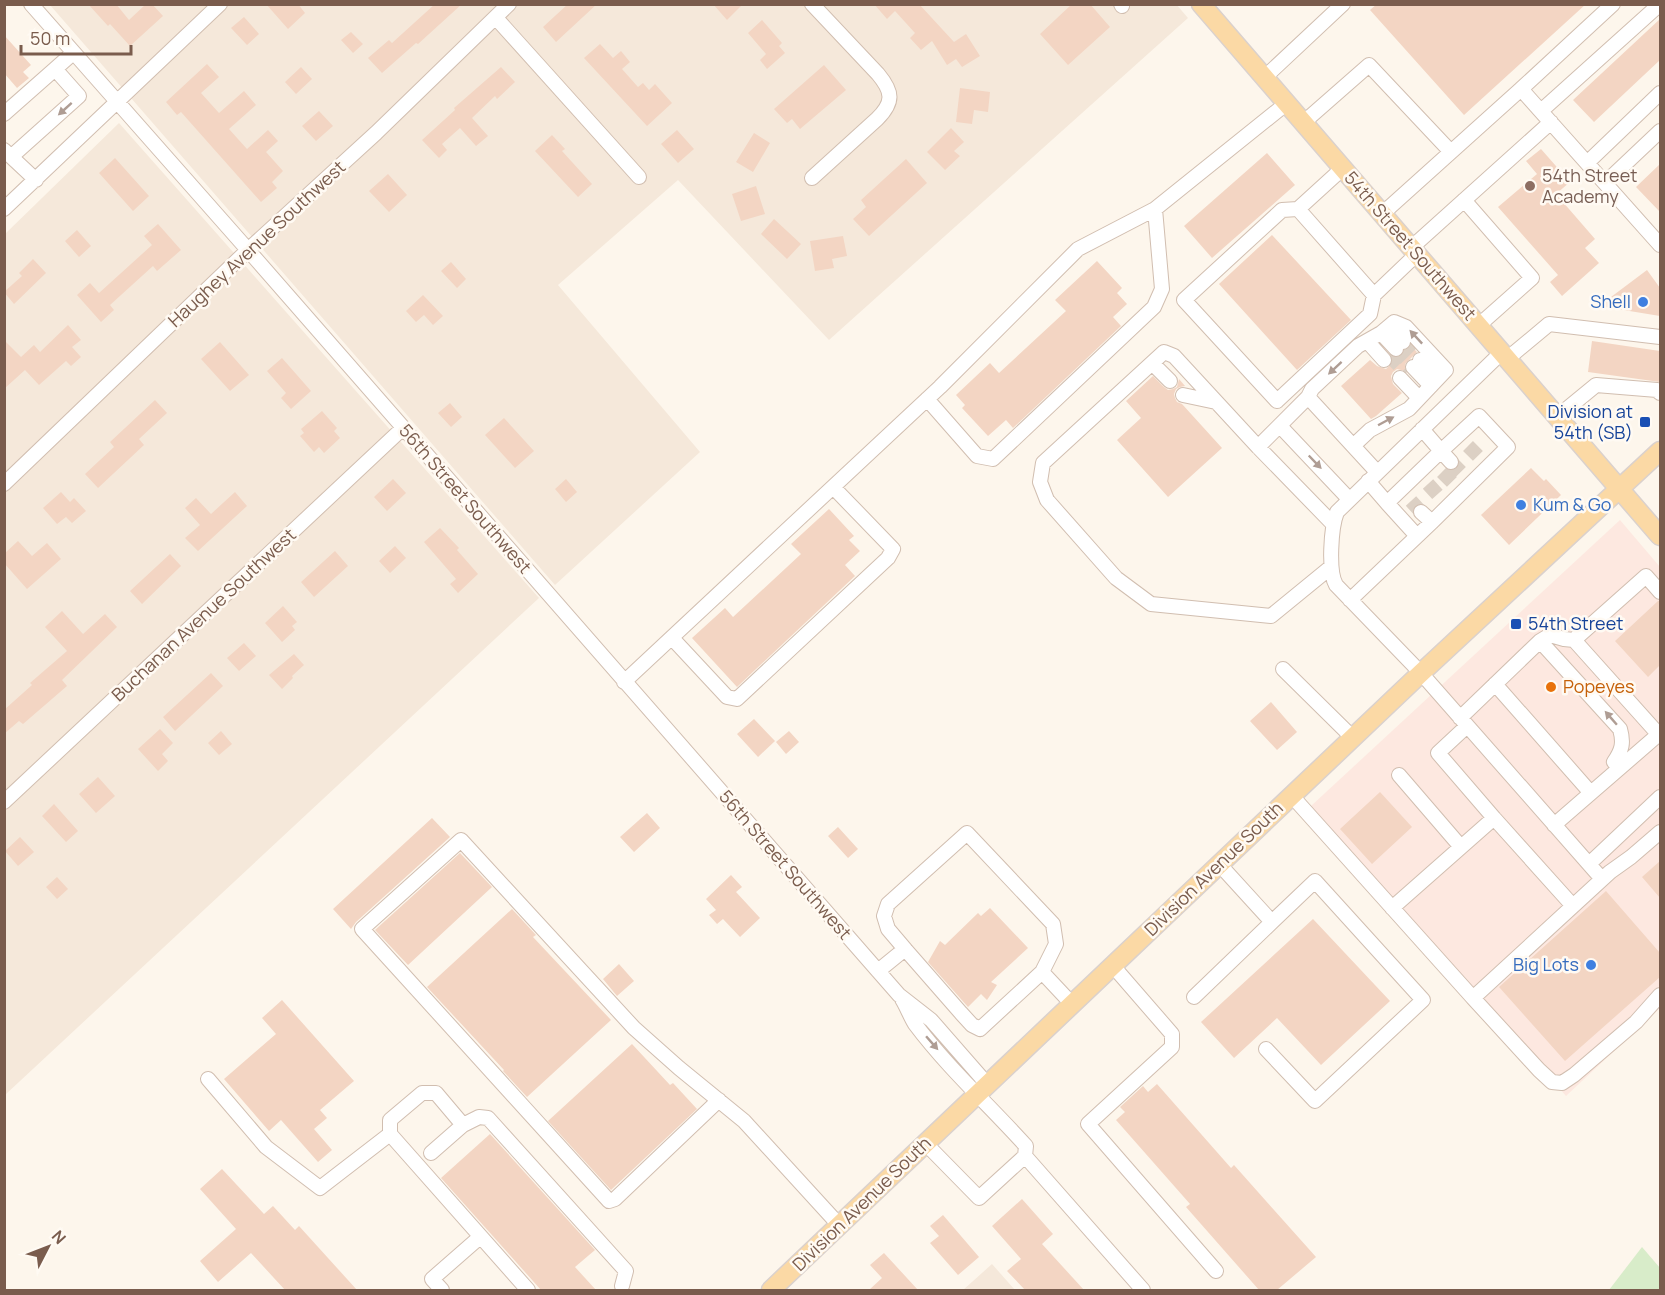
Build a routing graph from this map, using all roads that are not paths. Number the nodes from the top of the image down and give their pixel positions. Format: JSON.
{"nodes":[{"id":1,"x":31,"y":4,"type":"edge"},
{"id":2,"x":219,"y":4,"type":"edge"},
{"id":3,"x":509,"y":4,"type":"edge"},
{"id":4,"x":812,"y":4,"type":"edge"},
{"id":5,"x":1201,"y":4,"type":"edge"},
{"id":6,"x":1343,"y":4,"type":"edge"},
{"id":7,"x":1613,"y":4,"type":"edge"},
{"id":8,"x":1660,"y":4,"type":"edge"},
{"id":9,"x":496,"y":18,"type":"junction"},
{"id":10,"x":73,"y":53,"type":"junction"},
{"id":11,"x":55,"y":69,"type":"junction"},
{"id":12,"x":1265,"y":77,"type":"junction"},
{"id":13,"x":1521,"y":89,"type":"junction"},
{"id":14,"x":1660,"y":93,"type":"edge"},
{"id":15,"x":117,"y":102,"type":"junction"},
{"id":16,"x":1287,"y":103,"type":"junction"},
{"id":17,"x":1541,"y":111,"type":"junction"},
{"id":18,"x":4,"y":114,"type":"edge"},
{"id":19,"x":1304,"y":122,"type":"junction"},
{"id":20,"x":1551,"y":122,"type":"junction"},
{"id":21,"x":1660,"y":131,"type":"edge"},
{"id":22,"x":1451,"y":152,"type":"junction"},
{"id":23,"x":8,"y":153,"type":"edge"},
{"id":24,"x":1587,"y":163,"type":"junction"},
{"id":25,"x":1343,"y":168,"type":"junction"},
{"id":26,"x":639,"y":177,"type":"dead end"},
{"id":27,"x":812,"y":178,"type":"dead end"},
{"id":28,"x":36,"y":180,"type":"junction"},
{"id":29,"x":1605,"y":183,"type":"junction"},
{"id":30,"x":1464,"y":200,"type":"junction"},
{"id":31,"x":4,"y":209,"type":"edge"},
{"id":32,"x":1155,"y":209,"type":"junction"},
{"id":33,"x":1298,"y":209,"type":"junction"},
{"id":34,"x":1382,"y":214,"type":"junction"},
{"id":35,"x":1660,"y":245,"type":"edge"},
{"id":36,"x":248,"y":250,"type":"junction"},
{"id":37,"x":1414,"y":251,"type":"junction"},
{"id":38,"x":1374,"y":295,"type":"junction"},
{"id":39,"x":1478,"y":326,"type":"junction"},
{"id":40,"x":1377,"y":335,"type":"junction"},
{"id":41,"x":1660,"y":337,"type":"edge"},
{"id":42,"x":1393,"y":352,"type":"tunnel mouth"},
{"id":43,"x":1504,"y":356,"type":"junction"},
{"id":44,"x":1152,"y":363,"type":"junction"},
{"id":45,"x":1170,"y":381,"type":"dead end"},
{"id":46,"x":1428,"y":389,"type":"junction"},
{"id":47,"x":1660,"y":393,"type":"edge"},
{"id":48,"x":1183,"y":395,"type":"dead end"},
{"id":49,"x":1308,"y":397,"type":"junction"},
{"id":50,"x":927,"y":399,"type":"junction"},
{"id":51,"x":1216,"y":402,"type":"junction"},
{"id":52,"x":1557,"y":417,"type":"junction"},
{"id":53,"x":1280,"y":426,"type":"junction"},
{"id":54,"x":403,"y":428,"type":"junction"},
{"id":55,"x":1422,"y":429,"type":"junction"},
{"id":56,"x":1353,"y":446,"type":"junction"},
{"id":57,"x":1258,"y":447,"type":"junction"},
{"id":58,"x":1660,"y":451,"type":"edge"},
{"id":59,"x":1436,"y":456,"type":"junction"},
{"id":60,"x":1447,"y":467,"type":"tunnel mouth"},
{"id":61,"x":1419,"y":474,"type":"junction"},
{"id":62,"x":1372,"y":476,"type":"junction"},
{"id":63,"x":4,"y":484,"type":"edge"},
{"id":64,"x":1428,"y":484,"type":"tunnel mouth"},
{"id":65,"x":833,"y":487,"type":"junction"},
{"id":66,"x":1620,"y":488,"type":"junction"},
{"id":67,"x":1438,"y":495,"type":"tunnel mouth"},
{"id":68,"x":1349,"y":499,"type":"junction"},
{"id":69,"x":1388,"y":503,"type":"junction"},
{"id":70,"x":1449,"y":506,"type":"junction"},
{"id":71,"x":1421,"y":512,"type":"tunnel mouth"},
{"id":72,"x":1432,"y":522,"type":"junction"},
{"id":73,"x":1333,"y":524,"type":"junction"},
{"id":74,"x":1417,"y":536,"type":"junction"},
{"id":75,"x":1660,"y":536,"type":"edge"},
{"id":76,"x":1331,"y":567,"type":"junction"},
{"id":77,"x":1660,"y":592,"type":"edge"},
{"id":78,"x":1350,"y":600,"type":"junction"},
{"id":79,"x":672,"y":638,"type":"junction"},
{"id":80,"x":1574,"y":640,"type":"junction"},
{"id":81,"x":1540,"y":641,"type":"junction"},
{"id":82,"x":1283,"y":669,"type":"dead end"},
{"id":83,"x":1420,"y":674,"type":"junction"},
{"id":84,"x":624,"y":682,"type":"junction"},
{"id":85,"x":1495,"y":684,"type":"junction"},
{"id":86,"x":1463,"y":722,"type":"junction"},
{"id":87,"x":1660,"y":735,"type":"edge"},
{"id":88,"x":1353,"y":738,"type":"junction"},
{"id":89,"x":1619,"y":768,"type":"junction"},
{"id":90,"x":1399,"y":775,"type":"dead end"},
{"id":91,"x":1590,"y":792,"type":"junction"},
{"id":92,"x":1292,"y":796,"type":"junction"},
{"id":93,"x":1660,"y":797,"type":"edge"},
{"id":94,"x":4,"y":802,"type":"edge"},
{"id":95,"x":1494,"y":818,"type":"junction"},
{"id":96,"x":1554,"y":825,"type":"junction"},
{"id":97,"x":1660,"y":832,"type":"edge"},
{"id":98,"x":1461,"y":847,"type":"junction"},
{"id":99,"x":1220,"y":864,"type":"junction"},
{"id":100,"x":1589,"y":864,"type":"junction"},
{"id":101,"x":1602,"y":879,"type":"junction"},
{"id":102,"x":1573,"y":906,"type":"junction"},
{"id":103,"x":1392,"y":908,"type":"junction"},
{"id":104,"x":1272,"y":922,"type":"junction"},
{"id":105,"x":904,"y":949,"type":"junction"},
{"id":106,"x":1113,"y":966,"type":"junction"},
{"id":107,"x":878,"y":971,"type":"junction"},
{"id":108,"x":1042,"y":972,"type":"junction"},
{"id":109,"x":1660,"y":995,"type":"edge"},
{"id":110,"x":1194,"y":997,"type":"dead end"},
{"id":111,"x":1473,"y":998,"type":"junction"},
{"id":112,"x":1072,"y":1005,"type":"junction"},
{"id":113,"x":1266,"y":1049,"type":"dead end"},
{"id":114,"x":208,"y":1079,"type":"dead end"},
{"id":115,"x":982,"y":1089,"type":"junction"},
{"id":116,"x":719,"y":1100,"type":"junction"},
{"id":117,"x":463,"y":1125,"type":"junction"},
{"id":118,"x":390,"y":1134,"type":"junction"},
{"id":119,"x":925,"y":1143,"type":"junction"},
{"id":120,"x":431,"y":1153,"type":"dead end"},
{"id":121,"x":1025,"y":1156,"type":"junction"},
{"id":122,"x":840,"y":1226,"type":"junction"},
{"id":123,"x":480,"y":1237,"type":"junction"},
{"id":124,"x":1216,"y":1271,"type":"dead end"},
{"id":125,"x":622,"y":1289,"type":"edge"},
{"id":126,"x":442,"y":1290,"type":"edge"},
{"id":127,"x":528,"y":1290,"type":"edge"},
{"id":128,"x":773,"y":1290,"type":"edge"},
{"id":129,"x":1143,"y":1290,"type":"edge"}],
"edges":[{"from":1,"to":10,"type":"street","name":"56th Street Southwest"},
{"from":2,"to":15,"type":"street"},
{"from":3,"to":9,"type":"street","name":"Haughey Avenue Southwest"},
{"from":4,"to":27,"type":"street"},
{"from":5,"to":12,"type":"main road","name":"54th Street Southwest"},
{"from":6,"to":12,"type":"street"},
{"from":7,"to":13,"type":"street"},
{"from":8,"to":17,"type":"street"},
{"from":9,"to":26,"type":"street"},
{"from":9,"to":36,"type":"street","name":"Haughey Avenue Southwest"},
{"from":10,"to":11,"type":"street"},
{"from":10,"to":15,"type":"street","name":"56th Street Southwest"},
{"from":11,"to":18,"type":"street"},
{"from":11,"to":23,"type":"street","one_way":true},
{"from":12,"to":16,"type":"main road","name":"54th Street Southwest"},
{"from":13,"to":17,"type":"street"},
{"from":13,"to":22,"type":"street"},
{"from":14,"to":24,"type":"street"},
{"from":15,"to":28,"type":"street"},
{"from":15,"to":36,"type":"street","name":"56th Street Southwest"},
{"from":16,"to":19,"type":"main road","name":"54th Street Southwest"},
{"from":16,"to":32,"type":"street"},
{"from":17,"to":20,"type":"street"},
{"from":19,"to":22,"type":"street"},
{"from":19,"to":25,"type":"main road","name":"54th Street Southwest"},
{"from":20,"to":24,"type":"street"},
{"from":20,"to":30,"type":"street"},
{"from":21,"to":29,"type":"street"},
{"from":22,"to":34,"type":"street"},
{"from":23,"to":28,"type":"street"},
{"from":24,"to":29,"type":"street"},
{"from":25,"to":33,"type":"street"},
{"from":25,"to":34,"type":"main road","name":"54th Street Southwest"},
{"from":28,"to":31,"type":"street"},
{"from":29,"to":35,"type":"street"},
{"from":30,"to":37,"type":"street"},
{"from":30,"to":39,"type":"street"},
{"from":32,"to":50,"type":"street"},
{"from":32,"to":50,"type":"street"},
{"from":33,"to":38,"type":"street"},
{"from":33,"to":38,"type":"street"},
{"from":34,"to":37,"type":"main road","name":"54th Street Southwest"},
{"from":36,"to":54,"type":"street","name":"56th Street Southwest"},
{"from":36,"to":63,"type":"street","name":"Haughey Avenue Southwest"},
{"from":37,"to":38,"type":"street"},
{"from":37,"to":39,"type":"main road","name":"54th Street Southwest"},
{"from":39,"to":43,"type":"main road","name":"54th Street Southwest"},
{"from":40,"to":42,"type":"street"},
{"from":46,"to":40,"type":"street","one_way":true},
{"from":40,"to":49,"type":"street","one_way":true},
{"from":41,"to":43,"type":"street"},
{"from":43,"to":52,"type":"main road","name":"54th Street Southwest"},
{"from":43,"to":55,"type":"street"},
{"from":44,"to":45,"type":"street"},
{"from":44,"to":51,"type":"street"},
{"from":44,"to":76,"type":"street"},
{"from":46,"to":46,"type":"street"},
{"from":56,"to":46,"type":"street","one_way":true},
{"from":47,"to":52,"type":"street"},
{"from":48,"to":51,"type":"street"},
{"from":49,"to":53,"type":"street"},
{"from":49,"to":56,"type":"street"},
{"from":50,"to":65,"type":"street"},
{"from":51,"to":57,"type":"street"},
{"from":52,"to":66,"type":"main road","name":"54th Street Southwest"},
{"from":53,"to":57,"type":"street"},
{"from":53,"to":68,"type":"street","one_way":true},
{"from":54,"to":84,"type":"street","name":"56th Street Southwest"},
{"from":54,"to":94,"type":"street","name":"Buchanan Avenue Southwest"},
{"from":55,"to":59,"type":"street"},
{"from":55,"to":62,"type":"street"},
{"from":56,"to":62,"type":"street"},
{"from":57,"to":73,"type":"street"},
{"from":58,"to":66,"type":"main road","name":"Division Avenue South"},
{"from":59,"to":60,"type":"street"},
{"from":59,"to":61,"type":"street"},
{"from":59,"to":70,"type":"street"},
{"from":61,"to":64,"type":"street"},
{"from":61,"to":69,"type":"street"},
{"from":62,"to":68,"type":"street"},
{"from":62,"to":69,"type":"street"},
{"from":65,"to":79,"type":"street"},
{"from":65,"to":79,"type":"street"},
{"from":66,"to":75,"type":"main road","name":"54th Street Southwest"},
{"from":66,"to":83,"type":"main road","name":"Division Avenue South"},
{"from":67,"to":70,"type":"street"},
{"from":68,"to":73,"type":"street"},
{"from":69,"to":74,"type":"street"},
{"from":70,"to":72,"type":"street"},
{"from":71,"to":72,"type":"street"},
{"from":72,"to":74,"type":"street"},
{"from":73,"to":76,"type":"street"},
{"from":74,"to":78,"type":"street"},
{"from":76,"to":78,"type":"street"},
{"from":77,"to":80,"type":"street"},
{"from":78,"to":83,"type":"street"},
{"from":79,"to":84,"type":"street"},
{"from":80,"to":81,"type":"street"},
{"from":80,"to":87,"type":"street"},
{"from":81,"to":85,"type":"street"},
{"from":89,"to":81,"type":"street","one_way":true},
{"from":82,"to":88,"type":"street"},
{"from":83,"to":86,"type":"street"},
{"from":83,"to":88,"type":"main road","name":"Division Avenue South"},
{"from":84,"to":107,"type":"street","name":"56th Street Southwest"},
{"from":85,"to":86,"type":"street"},
{"from":85,"to":91,"type":"street"},
{"from":86,"to":95,"type":"street"},
{"from":86,"to":96,"type":"street"},
{"from":87,"to":89,"type":"street"},
{"from":88,"to":92,"type":"main road","name":"Division Avenue South"},
{"from":89,"to":91,"type":"street"},
{"from":90,"to":98,"type":"street"},
{"from":91,"to":96,"type":"street"},
{"from":92,"to":99,"type":"main road","name":"Division Avenue South"},
{"from":92,"to":103,"type":"street"},
{"from":93,"to":100,"type":"street"},
{"from":95,"to":98,"type":"street"},
{"from":95,"to":102,"type":"street"},
{"from":96,"to":100,"type":"street"},
{"from":97,"to":101,"type":"street"},
{"from":98,"to":103,"type":"street"},
{"from":99,"to":104,"type":"street"},
{"from":99,"to":106,"type":"main road","name":"Division Avenue South"},
{"from":100,"to":101,"type":"street"},
{"from":101,"to":102,"type":"street"},
{"from":102,"to":111,"type":"street"},
{"from":103,"to":111,"type":"street"},
{"from":104,"to":110,"type":"street"},
{"from":104,"to":113,"type":"street"},
{"from":105,"to":107,"type":"street"},
{"from":105,"to":108,"type":"street"},
{"from":105,"to":108,"type":"street"},
{"from":106,"to":112,"type":"main road","name":"Division Avenue South"},
{"from":106,"to":124,"type":"street"},
{"from":107,"to":115,"type":"street","name":"56th Street Southwest"},
{"from":108,"to":112,"type":"street"},
{"from":109,"to":111,"type":"street"},
{"from":112,"to":115,"type":"main road","name":"Division Avenue South"},
{"from":114,"to":118,"type":"street"},
{"from":115,"to":119,"type":"main road","name":"Division Avenue South"},
{"from":115,"to":121,"type":"street","name":"56th Street Southwest"},
{"from":116,"to":116,"type":"street"},
{"from":116,"to":122,"type":"street"},
{"from":117,"to":118,"type":"street"},
{"from":117,"to":120,"type":"street"},
{"from":117,"to":125,"type":"street"},
{"from":118,"to":123,"type":"street"},
{"from":119,"to":121,"type":"street"},
{"from":119,"to":122,"type":"main road","name":"Division Avenue South"},
{"from":121,"to":129,"type":"street"},
{"from":122,"to":128,"type":"main road","name":"Division Avenue South"},
{"from":123,"to":126,"type":"street"},
{"from":123,"to":127,"type":"street"}]}
